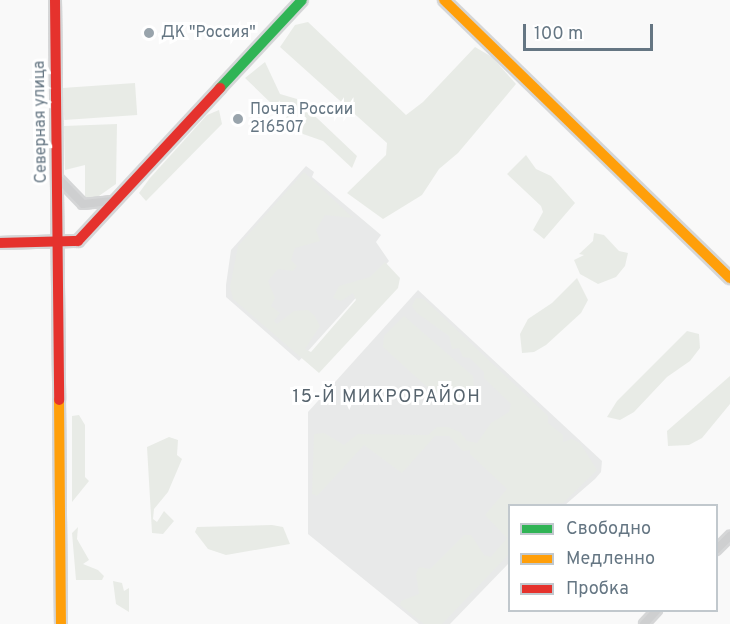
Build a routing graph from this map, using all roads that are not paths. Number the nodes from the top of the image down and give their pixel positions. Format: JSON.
{"nodes":[{"id":1,"x":55,"y":0,"type":"edge"},
{"id":2,"x":302,"y":0,"type":"edge"},
{"id":3,"x":444,"y":0,"type":"edge"},
{"id":4,"x":57,"y":176,"type":"junction"},
{"id":5,"x":115,"y":200,"type":"junction"},
{"id":6,"x":0,"y":243,"type":"edge"},
{"id":7,"x":57,"y":243,"type":"junction"},
{"id":8,"x":730,"y":278,"type":"edge"},
{"id":9,"x":730,"y":536,"type":"edge"},
{"id":10,"x":718,"y":549,"type":"edge"},
{"id":11,"x":655,"y":612,"type":"edge"},
{"id":12,"x":61,"y":624,"type":"edge"},
{"id":13,"x":644,"y":624,"type":"edge"}],
"edges":[{"from":1,"to":4,"type":"street","name":"Северная улица"},
{"from":2,"to":5,"type":"street"},
{"from":3,"to":8,"type":"street"},
{"from":4,"to":5,"type":"street"},
{"from":4,"to":7,"type":"street","name":"Северная улица"},
{"from":5,"to":7,"type":"street"},
{"from":6,"to":7,"type":"street"},
{"from":7,"to":12,"type":"street","name":"Северная улица"},
{"from":9,"to":10,"type":"street"},
{"from":11,"to":13,"type":"street"}]}
